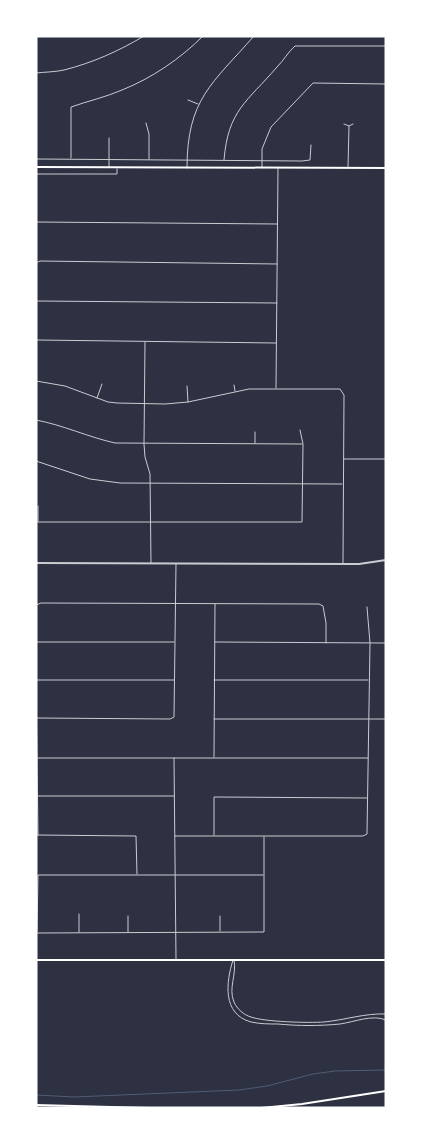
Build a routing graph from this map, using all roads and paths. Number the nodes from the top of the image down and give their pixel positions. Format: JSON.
{"nodes":[{"id":1,"x":144,"y":36,"type":"edge"},
{"id":2,"x":203,"y":36,"type":"edge"},
{"id":3,"x":254,"y":36,"type":"edge"},
{"id":4,"x":386,"y":46,"type":"edge"},
{"id":5,"x":36,"y":73,"type":"edge"},
{"id":6,"x":386,"y":84,"type":"edge"},
{"id":7,"x":188,"y":100,"type":"dead end"},
{"id":8,"x":198,"y":104,"type":"junction"},
{"id":9,"x":146,"y":123,"type":"dead end"},
{"id":10,"x":344,"y":124,"type":"dead end"},
{"id":11,"x":353,"y":124,"type":"dead end"},
{"id":12,"x":349,"y":126,"type":"junction"},
{"id":13,"x":109,"y":138,"type":"dead end"},
{"id":14,"x":311,"y":145,"type":"dead end"},
{"id":15,"x":36,"y":159,"type":"edge"},
{"id":16,"x":71,"y":159,"type":"junction"},
{"id":17,"x":109,"y":160,"type":"junction"},
{"id":18,"x":149,"y":160,"type":"junction"},
{"id":19,"x":187,"y":160,"type":"junction"},
{"id":20,"x":224,"y":161,"type":"junction"},
{"id":21,"x":262,"y":161,"type":"junction"},
{"id":22,"x":36,"y":167,"type":"edge"},
{"id":23,"x":109,"y":168,"type":"junction"},
{"id":24,"x":118,"y":168,"type":"junction"},
{"id":25,"x":187,"y":168,"type":"junction"},
{"id":26,"x":278,"y":168,"type":"junction"},
{"id":27,"x":348,"y":168,"type":"junction"},
{"id":28,"x":386,"y":168,"type":"edge"},
{"id":29,"x":262,"y":169,"type":"junction"},
{"id":30,"x":36,"y":174,"type":"edge"},
{"id":31,"x":36,"y":222,"type":"edge"},
{"id":32,"x":277,"y":224,"type":"junction"},
{"id":33,"x":36,"y":263,"type":"edge"},
{"id":34,"x":277,"y":264,"type":"junction"},
{"id":35,"x":36,"y":301,"type":"edge"},
{"id":36,"x":277,"y":303,"type":"junction"},
{"id":37,"x":36,"y":340,"type":"edge"},
{"id":38,"x":145,"y":342,"type":"junction"},
{"id":39,"x":276,"y":343,"type":"junction"},
{"id":40,"x":36,"y":381,"type":"edge"},
{"id":41,"x":102,"y":384,"type":"dead end"},
{"id":42,"x":234,"y":385,"type":"dead end"},
{"id":43,"x":187,"y":386,"type":"dead end"},
{"id":44,"x":276,"y":389,"type":"junction"},
{"id":45,"x":235,"y":392,"type":"junction"},
{"id":46,"x":96,"y":398,"type":"junction"},
{"id":47,"x":188,"y":402,"type":"junction"},
{"id":48,"x":145,"y":404,"type":"junction"},
{"id":49,"x":36,"y":420,"type":"edge"},
{"id":50,"x":300,"y":430,"type":"dead end"},
{"id":51,"x":255,"y":432,"type":"dead end"},
{"id":52,"x":144,"y":444,"type":"junction"},
{"id":53,"x":255,"y":444,"type":"junction"},
{"id":54,"x":303,"y":444,"type":"junction"},
{"id":55,"x":344,"y":459,"type":"junction"},
{"id":56,"x":386,"y":459,"type":"edge"},
{"id":57,"x":36,"y":461,"type":"edge"},
{"id":58,"x":150,"y":483,"type":"junction"},
{"id":59,"x":303,"y":484,"type":"junction"},
{"id":60,"x":343,"y":484,"type":"junction"},
{"id":61,"x":38,"y":506,"type":"dead end"},
{"id":62,"x":37,"y":522,"type":"edge"},
{"id":63,"x":151,"y":523,"type":"junction"},
{"id":64,"x":386,"y":560,"type":"edge"},
{"id":65,"x":36,"y":563,"type":"edge"},
{"id":66,"x":151,"y":563,"type":"junction"},
{"id":67,"x":176,"y":563,"type":"junction"},
{"id":68,"x":343,"y":564,"type":"junction"},
{"id":69,"x":176,"y":603,"type":"junction"},
{"id":70,"x":36,"y":604,"type":"edge"},
{"id":71,"x":215,"y":604,"type":"junction"},
{"id":72,"x":367,"y":607,"type":"dead end"},
{"id":73,"x":36,"y":642,"type":"edge"},
{"id":74,"x":175,"y":642,"type":"junction"},
{"id":75,"x":215,"y":642,"type":"junction"},
{"id":76,"x":326,"y":642,"type":"junction"},
{"id":77,"x":370,"y":643,"type":"junction"},
{"id":78,"x":386,"y":643,"type":"edge"},
{"id":79,"x":175,"y":680,"type":"junction"},
{"id":80,"x":214,"y":680,"type":"junction"},
{"id":81,"x":369,"y":680,"type":"junction"},
{"id":82,"x":36,"y":681,"type":"edge"},
{"id":83,"x":37,"y":718,"type":"edge"},
{"id":84,"x":214,"y":719,"type":"junction"},
{"id":85,"x":369,"y":719,"type":"junction"},
{"id":86,"x":386,"y":719,"type":"edge"},
{"id":87,"x":37,"y":758,"type":"edge"},
{"id":88,"x":174,"y":758,"type":"junction"},
{"id":89,"x":214,"y":758,"type":"junction"},
{"id":90,"x":368,"y":758,"type":"junction"},
{"id":91,"x":38,"y":796,"type":"junction"},
{"id":92,"x":175,"y":796,"type":"junction"},
{"id":93,"x":368,"y":798,"type":"junction"},
{"id":94,"x":37,"y":835,"type":"edge"},
{"id":95,"x":175,"y":836,"type":"junction"},
{"id":96,"x":214,"y":836,"type":"junction"},
{"id":97,"x":264,"y":836,"type":"junction"},
{"id":98,"x":175,"y":874,"type":"junction"},
{"id":99,"x":137,"y":875,"type":"junction"},
{"id":100,"x":263,"y":875,"type":"junction"},
{"id":101,"x":79,"y":914,"type":"dead end"},
{"id":102,"x":128,"y":916,"type":"dead end"},
{"id":103,"x":220,"y":916,"type":"dead end"},
{"id":104,"x":128,"y":932,"type":"junction"},
{"id":105,"x":175,"y":932,"type":"junction"},
{"id":106,"x":220,"y":932,"type":"junction"},
{"id":107,"x":37,"y":933,"type":"edge"},
{"id":108,"x":79,"y":933,"type":"junction"},
{"id":109,"x":36,"y":960,"type":"edge"},
{"id":110,"x":176,"y":960,"type":"junction"},
{"id":111,"x":234,"y":960,"type":"junction"},
{"id":112,"x":386,"y":960,"type":"edge"},
{"id":113,"x":386,"y":1014,"type":"edge"},
{"id":114,"x":386,"y":1020,"type":"edge"},
{"id":115,"x":386,"y":1091,"type":"edge"},
{"id":116,"x":36,"y":1105,"type":"edge"},
{"id":117,"x":149,"y":1108,"type":"edge"},
{"id":118,"x":261,"y":1108,"type":"edge"}],
"edges":[{"from":1,"to":5,"type":"street"},
{"from":2,"to":16,"type":"street"},
{"from":3,"to":8,"type":"street"},
{"from":4,"to":20,"type":"street"},
{"from":6,"to":21,"type":"street"},
{"from":7,"to":8,"type":"street"},
{"from":8,"to":19,"type":"street"},
{"from":9,"to":18,"type":"street"},
{"from":10,"to":12,"type":"street"},
{"from":11,"to":12,"type":"street"},
{"from":12,"to":27,"type":"street"},
{"from":13,"to":17,"type":"street"},
{"from":14,"to":21,"type":"street"},
{"from":15,"to":16,"type":"street"},
{"from":16,"to":17,"type":"street"},
{"from":17,"to":18,"type":"street"},
{"from":17,"to":23,"type":"street"},
{"from":18,"to":19,"type":"street"},
{"from":19,"to":20,"type":"street"},
{"from":19,"to":25,"type":"street"},
{"from":20,"to":21,"type":"street"},
{"from":21,"to":29,"type":"street"},
{"from":22,"to":23,"type":"main road"},
{"from":23,"to":24,"type":"main road"},
{"from":24,"to":25,"type":"main road"},
{"from":24,"to":30,"type":"street"},
{"from":25,"to":29,"type":"main road"},
{"from":26,"to":27,"type":"main road"},
{"from":26,"to":29,"type":"main road"},
{"from":26,"to":32,"type":"street"},
{"from":27,"to":28,"type":"main road"},
{"from":31,"to":32,"type":"street"},
{"from":32,"to":34,"type":"street"},
{"from":33,"to":34,"type":"street"},
{"from":34,"to":36,"type":"street"},
{"from":35,"to":36,"type":"street"},
{"from":36,"to":39,"type":"street"},
{"from":37,"to":38,"type":"street"},
{"from":38,"to":39,"type":"street"},
{"from":38,"to":48,"type":"street"},
{"from":39,"to":44,"type":"street"},
{"from":40,"to":46,"type":"street"},
{"from":41,"to":46,"type":"street"},
{"from":42,"to":45,"type":"street"},
{"from":43,"to":47,"type":"street"},
{"from":44,"to":45,"type":"street"},
{"from":44,"to":55,"type":"street"},
{"from":45,"to":47,"type":"street"},
{"from":46,"to":48,"type":"street"},
{"from":47,"to":48,"type":"street"},
{"from":48,"to":52,"type":"street"},
{"from":49,"to":52,"type":"street"},
{"from":50,"to":54,"type":"street"},
{"from":51,"to":53,"type":"street"},
{"from":52,"to":53,"type":"street"},
{"from":52,"to":58,"type":"street"},
{"from":53,"to":54,"type":"street"},
{"from":54,"to":59,"type":"street"},
{"from":55,"to":56,"type":"street"},
{"from":55,"to":60,"type":"street"},
{"from":57,"to":58,"type":"street"},
{"from":58,"to":59,"type":"street"},
{"from":58,"to":63,"type":"street"},
{"from":59,"to":60,"type":"street"},
{"from":59,"to":63,"type":"street"},
{"from":60,"to":68,"type":"street"},
{"from":61,"to":62,"type":"street"},
{"from":62,"to":63,"type":"street"},
{"from":63,"to":66,"type":"street"},
{"from":64,"to":68,"type":"street"},
{"from":65,"to":66,"type":"street"},
{"from":66,"to":67,"type":"street"},
{"from":67,"to":68,"type":"street"},
{"from":67,"to":69,"type":"street"},
{"from":69,"to":70,"type":"street"},
{"from":69,"to":71,"type":"street"},
{"from":69,"to":74,"type":"street"},
{"from":71,"to":75,"type":"street"},
{"from":71,"to":76,"type":"street"},
{"from":72,"to":77,"type":"street"},
{"from":73,"to":74,"type":"street"},
{"from":74,"to":79,"type":"street"},
{"from":75,"to":76,"type":"street"},
{"from":75,"to":80,"type":"street"},
{"from":76,"to":77,"type":"street"},
{"from":77,"to":78,"type":"street"},
{"from":77,"to":81,"type":"street"},
{"from":79,"to":82,"type":"street"},
{"from":79,"to":83,"type":"street"},
{"from":80,"to":81,"type":"street"},
{"from":80,"to":84,"type":"street"},
{"from":81,"to":85,"type":"street"},
{"from":82,"to":83,"type":"street"},
{"from":83,"to":87,"type":"street"},
{"from":84,"to":85,"type":"street"},
{"from":84,"to":89,"type":"street"},
{"from":85,"to":86,"type":"street"},
{"from":85,"to":90,"type":"street"},
{"from":87,"to":88,"type":"street"},
{"from":87,"to":91,"type":"street"},
{"from":88,"to":89,"type":"street"},
{"from":88,"to":92,"type":"street"},
{"from":89,"to":90,"type":"street"},
{"from":90,"to":93,"type":"street"},
{"from":91,"to":92,"type":"street"},
{"from":91,"to":94,"type":"street"},
{"from":92,"to":95,"type":"street"},
{"from":93,"to":96,"type":"street"},
{"from":93,"to":97,"type":"street"},
{"from":94,"to":99,"type":"street"},
{"from":95,"to":96,"type":"street"},
{"from":95,"to":98,"type":"street"},
{"from":96,"to":97,"type":"street"},
{"from":97,"to":100,"type":"street"},
{"from":98,"to":99,"type":"street"},
{"from":98,"to":100,"type":"street"},
{"from":98,"to":105,"type":"street"},
{"from":99,"to":107,"type":"street"},
{"from":100,"to":106,"type":"street"},
{"from":101,"to":108,"type":"street"},
{"from":102,"to":104,"type":"street"},
{"from":103,"to":106,"type":"street"},
{"from":104,"to":105,"type":"street"},
{"from":104,"to":108,"type":"street"},
{"from":105,"to":106,"type":"street"},
{"from":105,"to":110,"type":"street"},
{"from":107,"to":108,"type":"street"},
{"from":109,"to":110,"type":"main road"},
{"from":110,"to":111,"type":"main road"},
{"from":111,"to":112,"type":"main road"},
{"from":111,"to":113,"type":"street"},
{"from":111,"to":114,"type":"street"},
{"from":115,"to":118,"type":"main road"},
{"from":116,"to":117,"type":"main road"}]}
